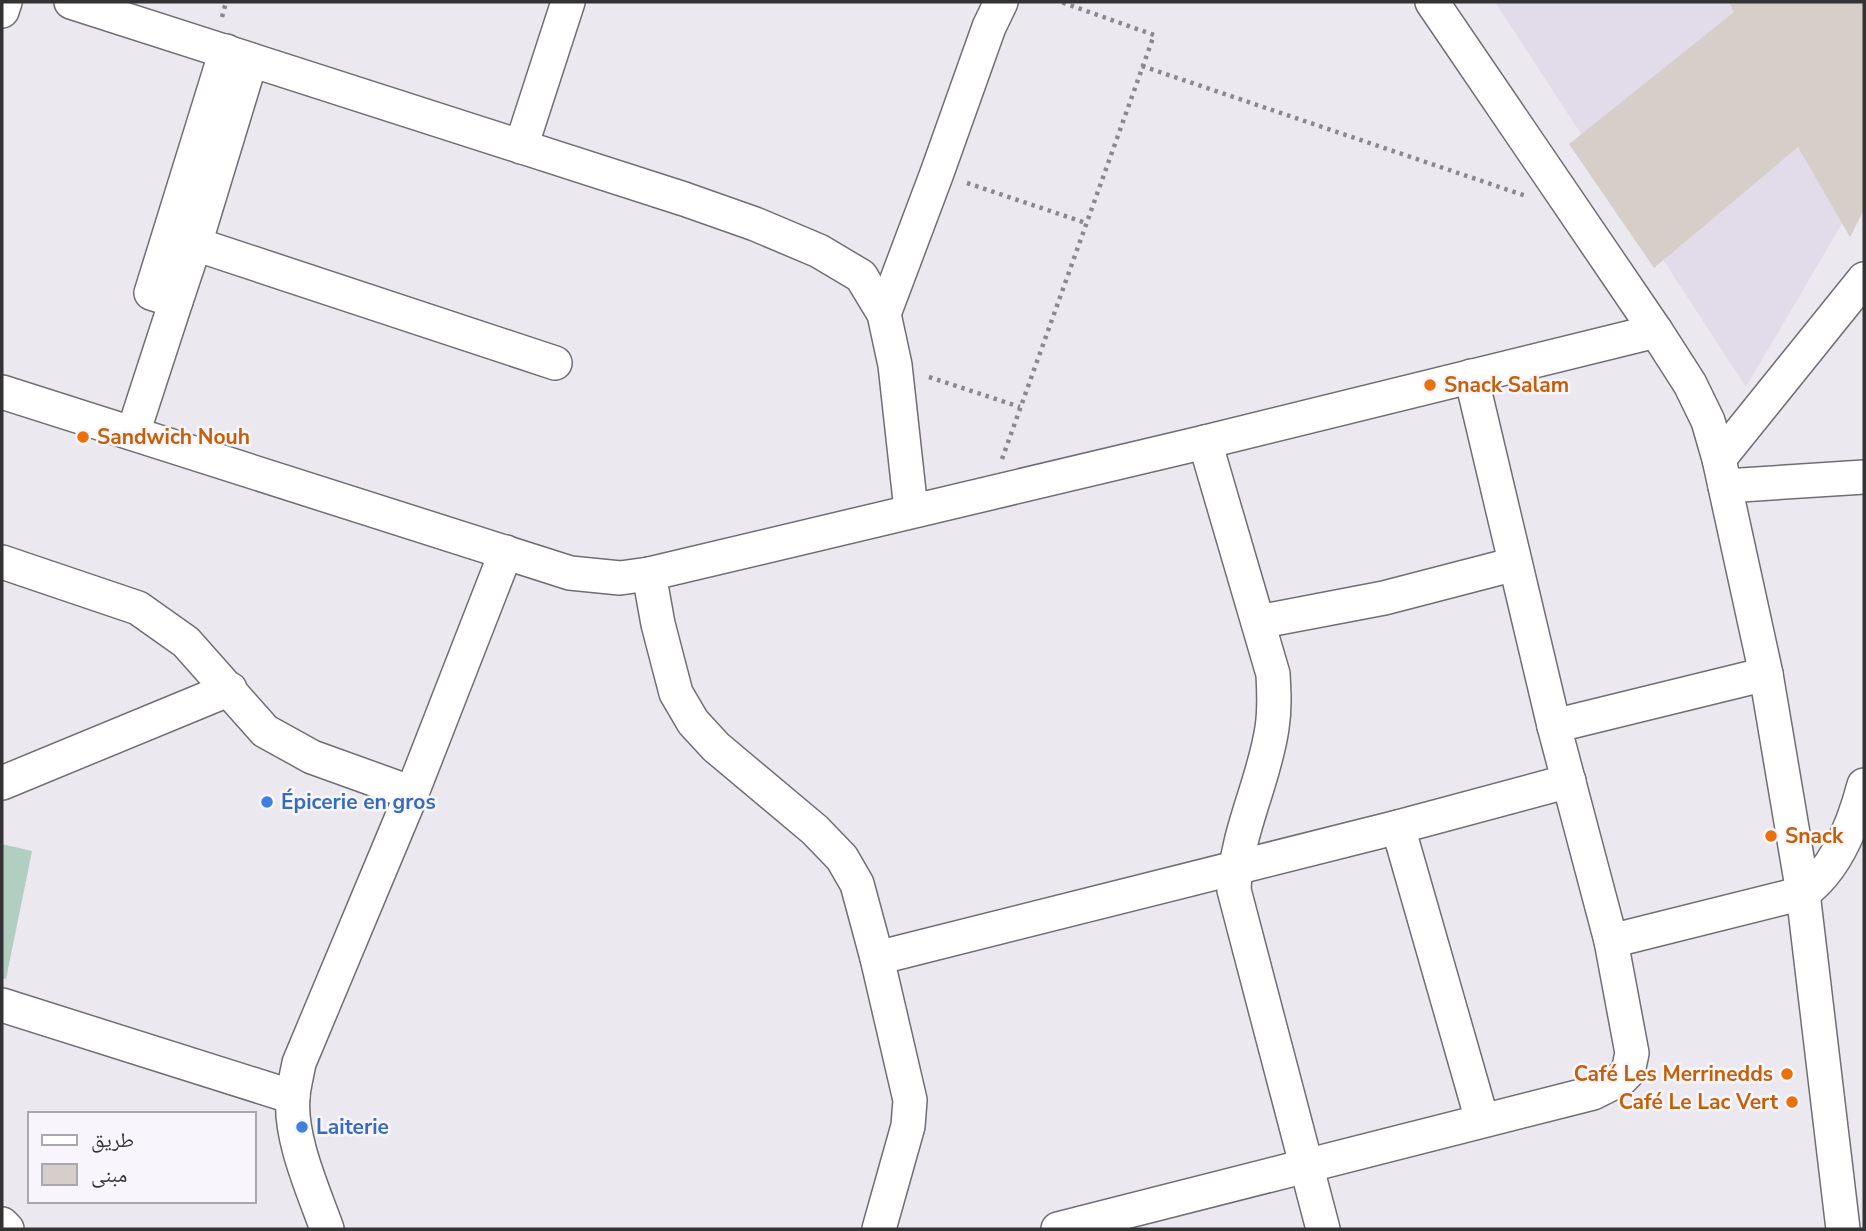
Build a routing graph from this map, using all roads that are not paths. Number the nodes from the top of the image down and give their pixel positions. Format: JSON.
{"nodes":[{"id":1,"x":5,"y":2,"type":"edge"},
{"id":2,"x":71,"y":2,"type":"edge"},
{"id":3,"x":568,"y":2,"type":"edge"},
{"id":4,"x":1001,"y":2,"type":"edge"},
{"id":5,"x":1432,"y":2,"type":"edge"},
{"id":6,"x":2,"y":11,"type":"edge"},
{"id":7,"x":239,"y":56,"type":"junction"},
{"id":8,"x":521,"y":147,"type":"junction"},
{"id":9,"x":182,"y":239,"type":"junction"},
{"id":10,"x":1864,"y":279,"type":"edge"},
{"id":11,"x":884,"y":314,"type":"junction"},
{"id":12,"x":1656,"y":331,"type":"junction"},
{"id":13,"x":555,"y":363,"type":"dead end"},
{"id":14,"x":1471,"y":376,"type":"junction"},
{"id":15,"x":2,"y":392,"type":"edge"},
{"id":16,"x":133,"y":433,"type":"junction"},
{"id":17,"x":1205,"y":442,"type":"junction"},
{"id":18,"x":1722,"y":472,"type":"junction"},
{"id":19,"x":1864,"y":477,"type":"edge"},
{"id":20,"x":911,"y":510,"type":"junction"},
{"id":21,"x":506,"y":552,"type":"junction"},
{"id":22,"x":2,"y":562,"type":"edge"},
{"id":23,"x":1515,"y":564,"type":"junction"},
{"id":24,"x":649,"y":574,"type":"junction"},
{"id":25,"x":1258,"y":622,"type":"junction"},
{"id":26,"x":1766,"y":674,"type":"junction"},
{"id":27,"x":230,"y":689,"type":"junction"},
{"id":28,"x":1554,"y":726,"type":"junction"},
{"id":29,"x":1569,"y":781,"type":"junction"},
{"id":30,"x":2,"y":783,"type":"edge"},
{"id":31,"x":1864,"y":785,"type":"edge"},
{"id":32,"x":411,"y":793,"type":"junction"},
{"id":33,"x":1398,"y":827,"type":"junction"},
{"id":34,"x":1235,"y":868,"type":"junction"},
{"id":35,"x":1803,"y":893,"type":"junction"},
{"id":36,"x":1611,"y":942,"type":"junction"},
{"id":37,"x":877,"y":958,"type":"junction"},
{"id":38,"x":2,"y":1004,"type":"edge"},
{"id":39,"x":293,"y":1097,"type":"junction"},
{"id":40,"x":1482,"y":1120,"type":"junction"},
{"id":41,"x":1306,"y":1166,"type":"junction"},
{"id":42,"x":2,"y":1224,"type":"edge"},
{"id":43,"x":7,"y":1229,"type":"edge"},
{"id":44,"x":327,"y":1229,"type":"edge"},
{"id":45,"x":879,"y":1229,"type":"edge"},
{"id":46,"x":1058,"y":1229,"type":"edge"},
{"id":47,"x":1323,"y":1229,"type":"edge"},
{"id":48,"x":1843,"y":1229,"type":"edge"}],
"edges":[{"from":1,"to":6,"type":"street"},
{"from":2,"to":7,"type":"street"},
{"from":3,"to":8,"type":"street"},
{"from":4,"to":11,"type":"street"},
{"from":5,"to":12,"type":"street"},
{"from":7,"to":8,"type":"street"},
{"from":7,"to":9,"type":"street"},
{"from":8,"to":11,"type":"street"},
{"from":9,"to":13,"type":"street"},
{"from":9,"to":16,"type":"street"},
{"from":10,"to":18,"type":"street"},
{"from":11,"to":20,"type":"street"},
{"from":12,"to":14,"type":"street"},
{"from":12,"to":18,"type":"street"},
{"from":14,"to":17,"type":"street"},
{"from":14,"to":23,"type":"street"},
{"from":15,"to":16,"type":"street"},
{"from":16,"to":21,"type":"street"},
{"from":17,"to":20,"type":"street"},
{"from":17,"to":25,"type":"street"},
{"from":18,"to":19,"type":"street"},
{"from":18,"to":26,"type":"street"},
{"from":20,"to":24,"type":"street"},
{"from":21,"to":24,"type":"street"},
{"from":21,"to":32,"type":"street"},
{"from":22,"to":27,"type":"street"},
{"from":23,"to":25,"type":"street"},
{"from":23,"to":28,"type":"street"},
{"from":24,"to":37,"type":"street"},
{"from":25,"to":34,"type":"street"},
{"from":26,"to":28,"type":"street"},
{"from":26,"to":35,"type":"street"},
{"from":27,"to":30,"type":"street"},
{"from":27,"to":32,"type":"street"},
{"from":28,"to":29,"type":"street"},
{"from":29,"to":33,"type":"street"},
{"from":29,"to":36,"type":"street"},
{"from":31,"to":35,"type":"street"},
{"from":32,"to":39,"type":"street"},
{"from":33,"to":34,"type":"street"},
{"from":33,"to":40,"type":"street"},
{"from":34,"to":37,"type":"street"},
{"from":34,"to":41,"type":"street"},
{"from":35,"to":36,"type":"street"},
{"from":35,"to":48,"type":"street"},
{"from":36,"to":40,"type":"street"},
{"from":37,"to":45,"type":"street"},
{"from":38,"to":39,"type":"street"},
{"from":39,"to":44,"type":"street"},
{"from":40,"to":41,"type":"street"},
{"from":41,"to":46,"type":"street"},
{"from":41,"to":47,"type":"street"},
{"from":42,"to":43,"type":"street"}]}
